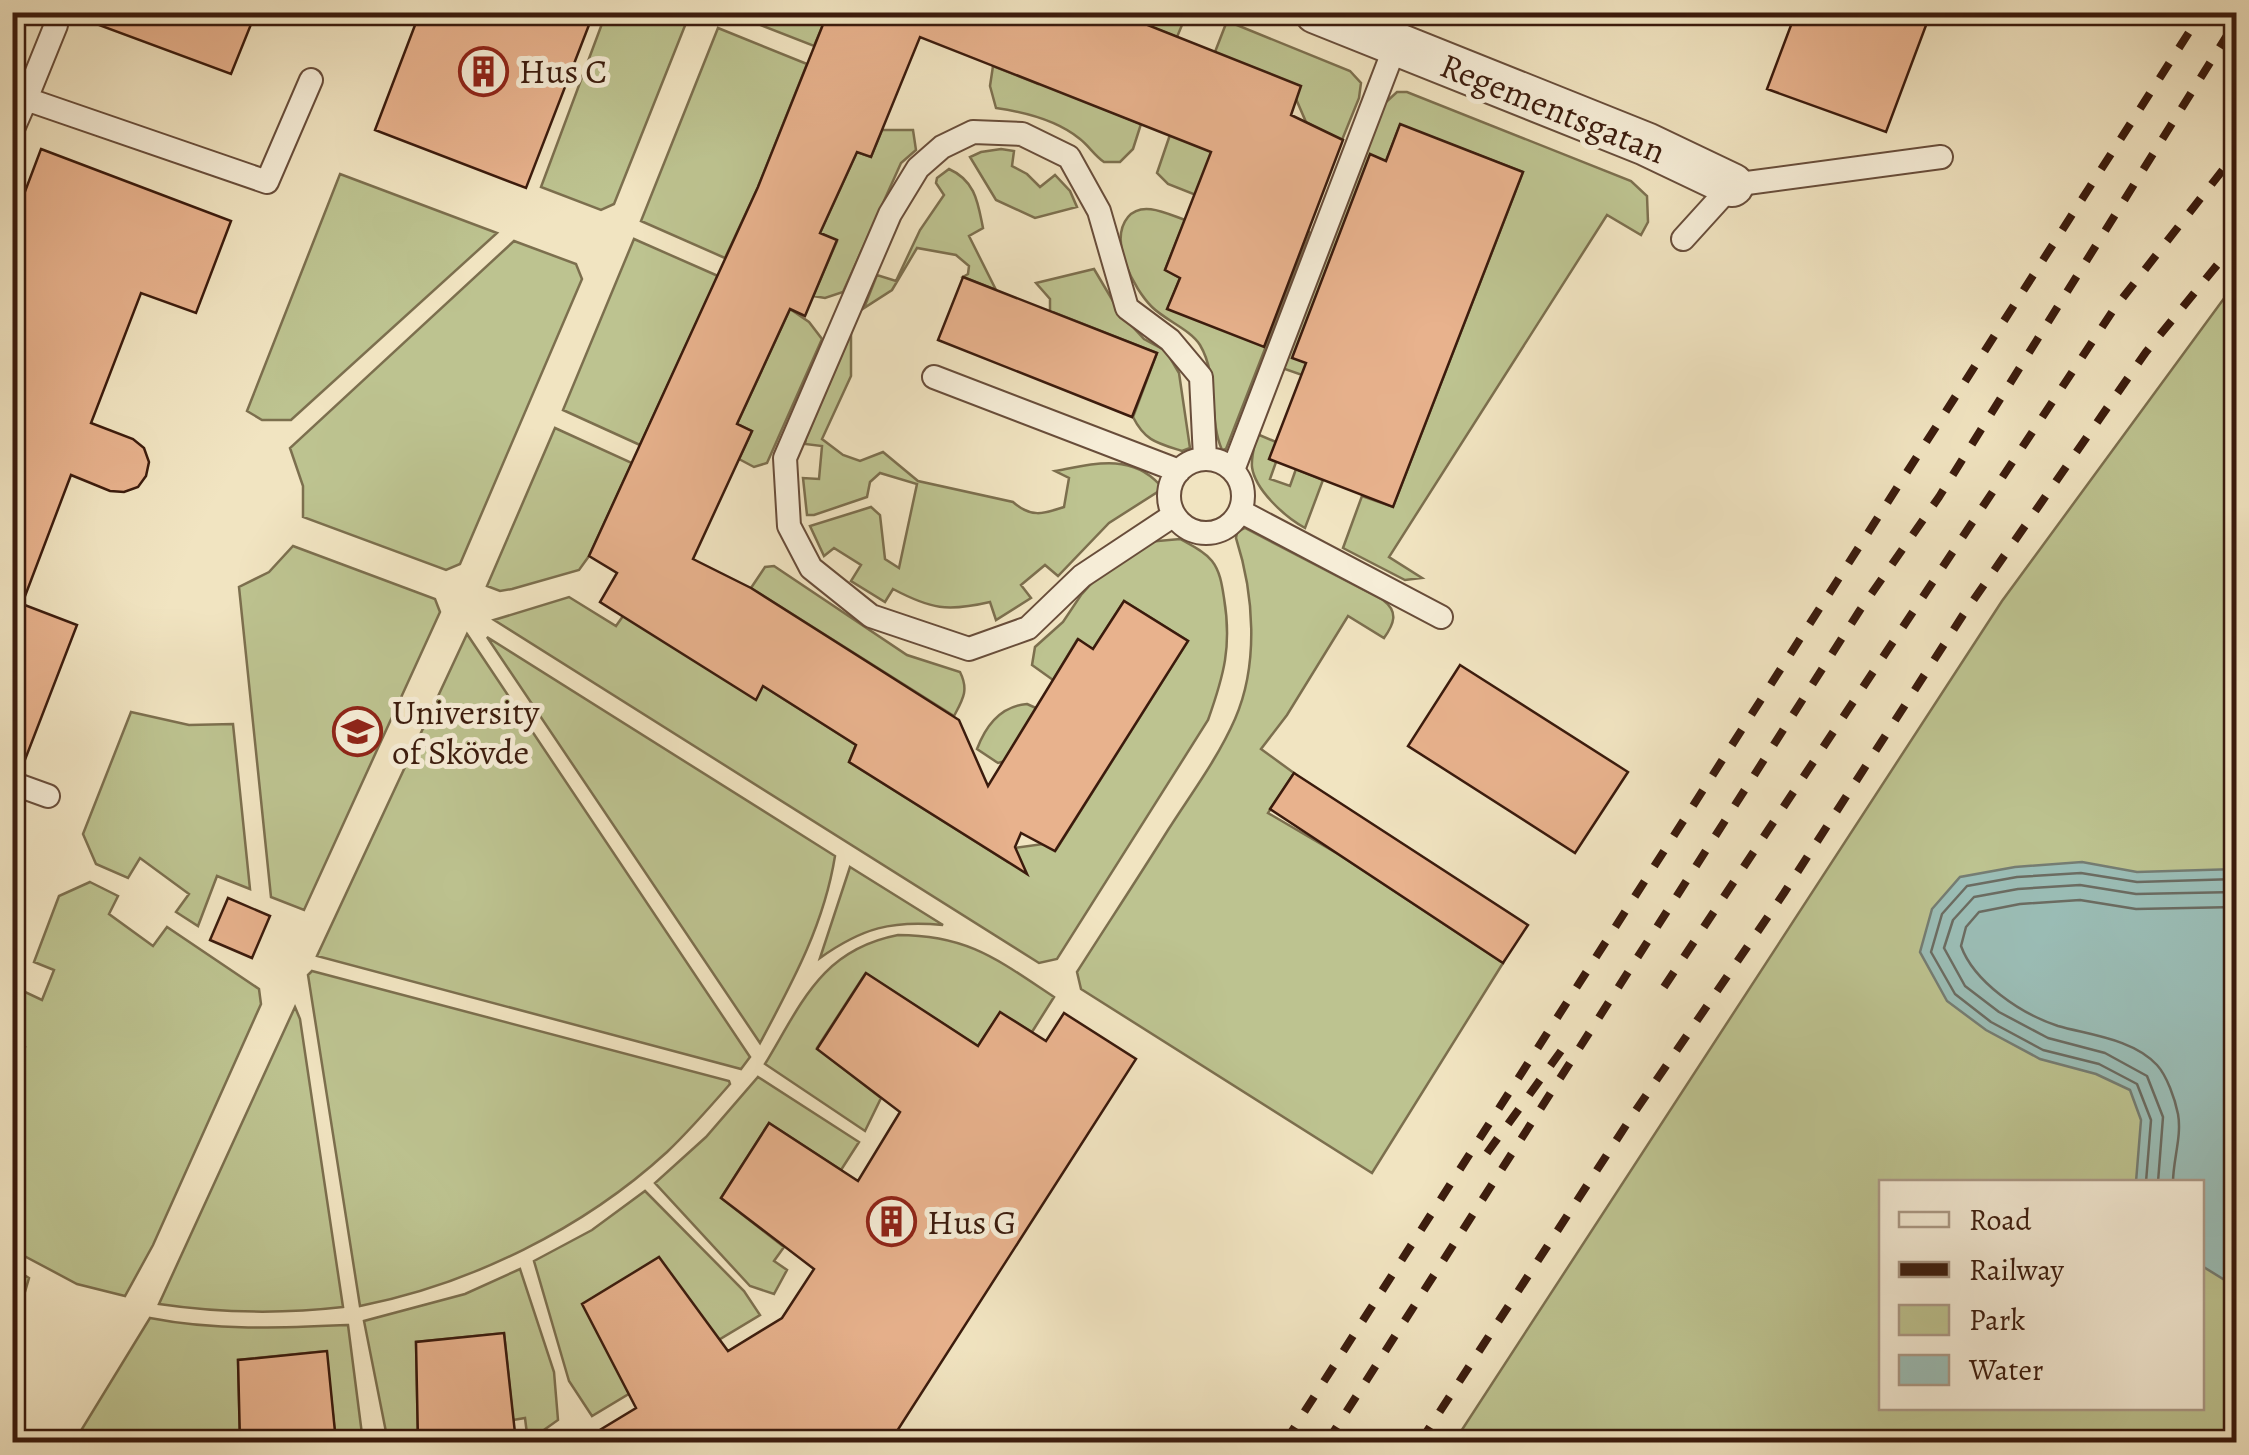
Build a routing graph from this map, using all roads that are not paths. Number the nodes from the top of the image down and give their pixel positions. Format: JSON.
{"nodes":[{"id":1,"x":1316,"y":12,"type":"edge"},
{"id":2,"x":56,"y":25,"type":"dead end"},
{"id":3,"x":1396,"y":44,"type":"junction"},
{"id":4,"x":311,"y":80,"type":"dead end"},
{"id":5,"x":26,"y":99,"type":"junction"},
{"id":6,"x":12,"y":131,"type":"edge"},
{"id":7,"x":1942,"y":157,"type":"dead end"},
{"id":8,"x":1732,"y":185,"type":"junction"},
{"id":9,"x":1683,"y":239,"type":"dead end"},
{"id":10,"x":934,"y":377,"type":"dead end"},
{"id":11,"x":1206,"y":458,"type":"junction"},
{"id":12,"x":1232,"y":470,"type":"junction"},
{"id":13,"x":1179,"y":471,"type":"junction"},
{"id":14,"x":1240,"y":511,"type":"junction"},
{"id":15,"x":1174,"y":515,"type":"junction"},
{"id":16,"x":1442,"y":617,"type":"dead end"},
{"id":17,"x":12,"y":783,"type":"edge"},
{"id":18,"x":48,"y":796,"type":"dead end"}],
"edges":[{"from":1,"to":3,"type":"street","name":"Regementsgatan"},
{"from":2,"to":5,"type":"lane"},
{"from":3,"to":8,"type":"street","name":"Regementsgatan"},
{"from":3,"to":12,"type":"lane"},
{"from":4,"to":5,"type":"lane"},
{"from":5,"to":6,"type":"lane"},
{"from":7,"to":8,"type":"lane"},
{"from":8,"to":9,"type":"lane"},
{"from":10,"to":13,"type":"lane"},
{"from":11,"to":12,"type":"lane"},
{"from":11,"to":13,"type":"lane"},
{"from":11,"to":15,"type":"lane"},
{"from":12,"to":14,"type":"lane"},
{"from":13,"to":15,"type":"lane"},
{"from":14,"to":15,"type":"lane"},
{"from":14,"to":16,"type":"lane"},
{"from":17,"to":18,"type":"lane"}]}
